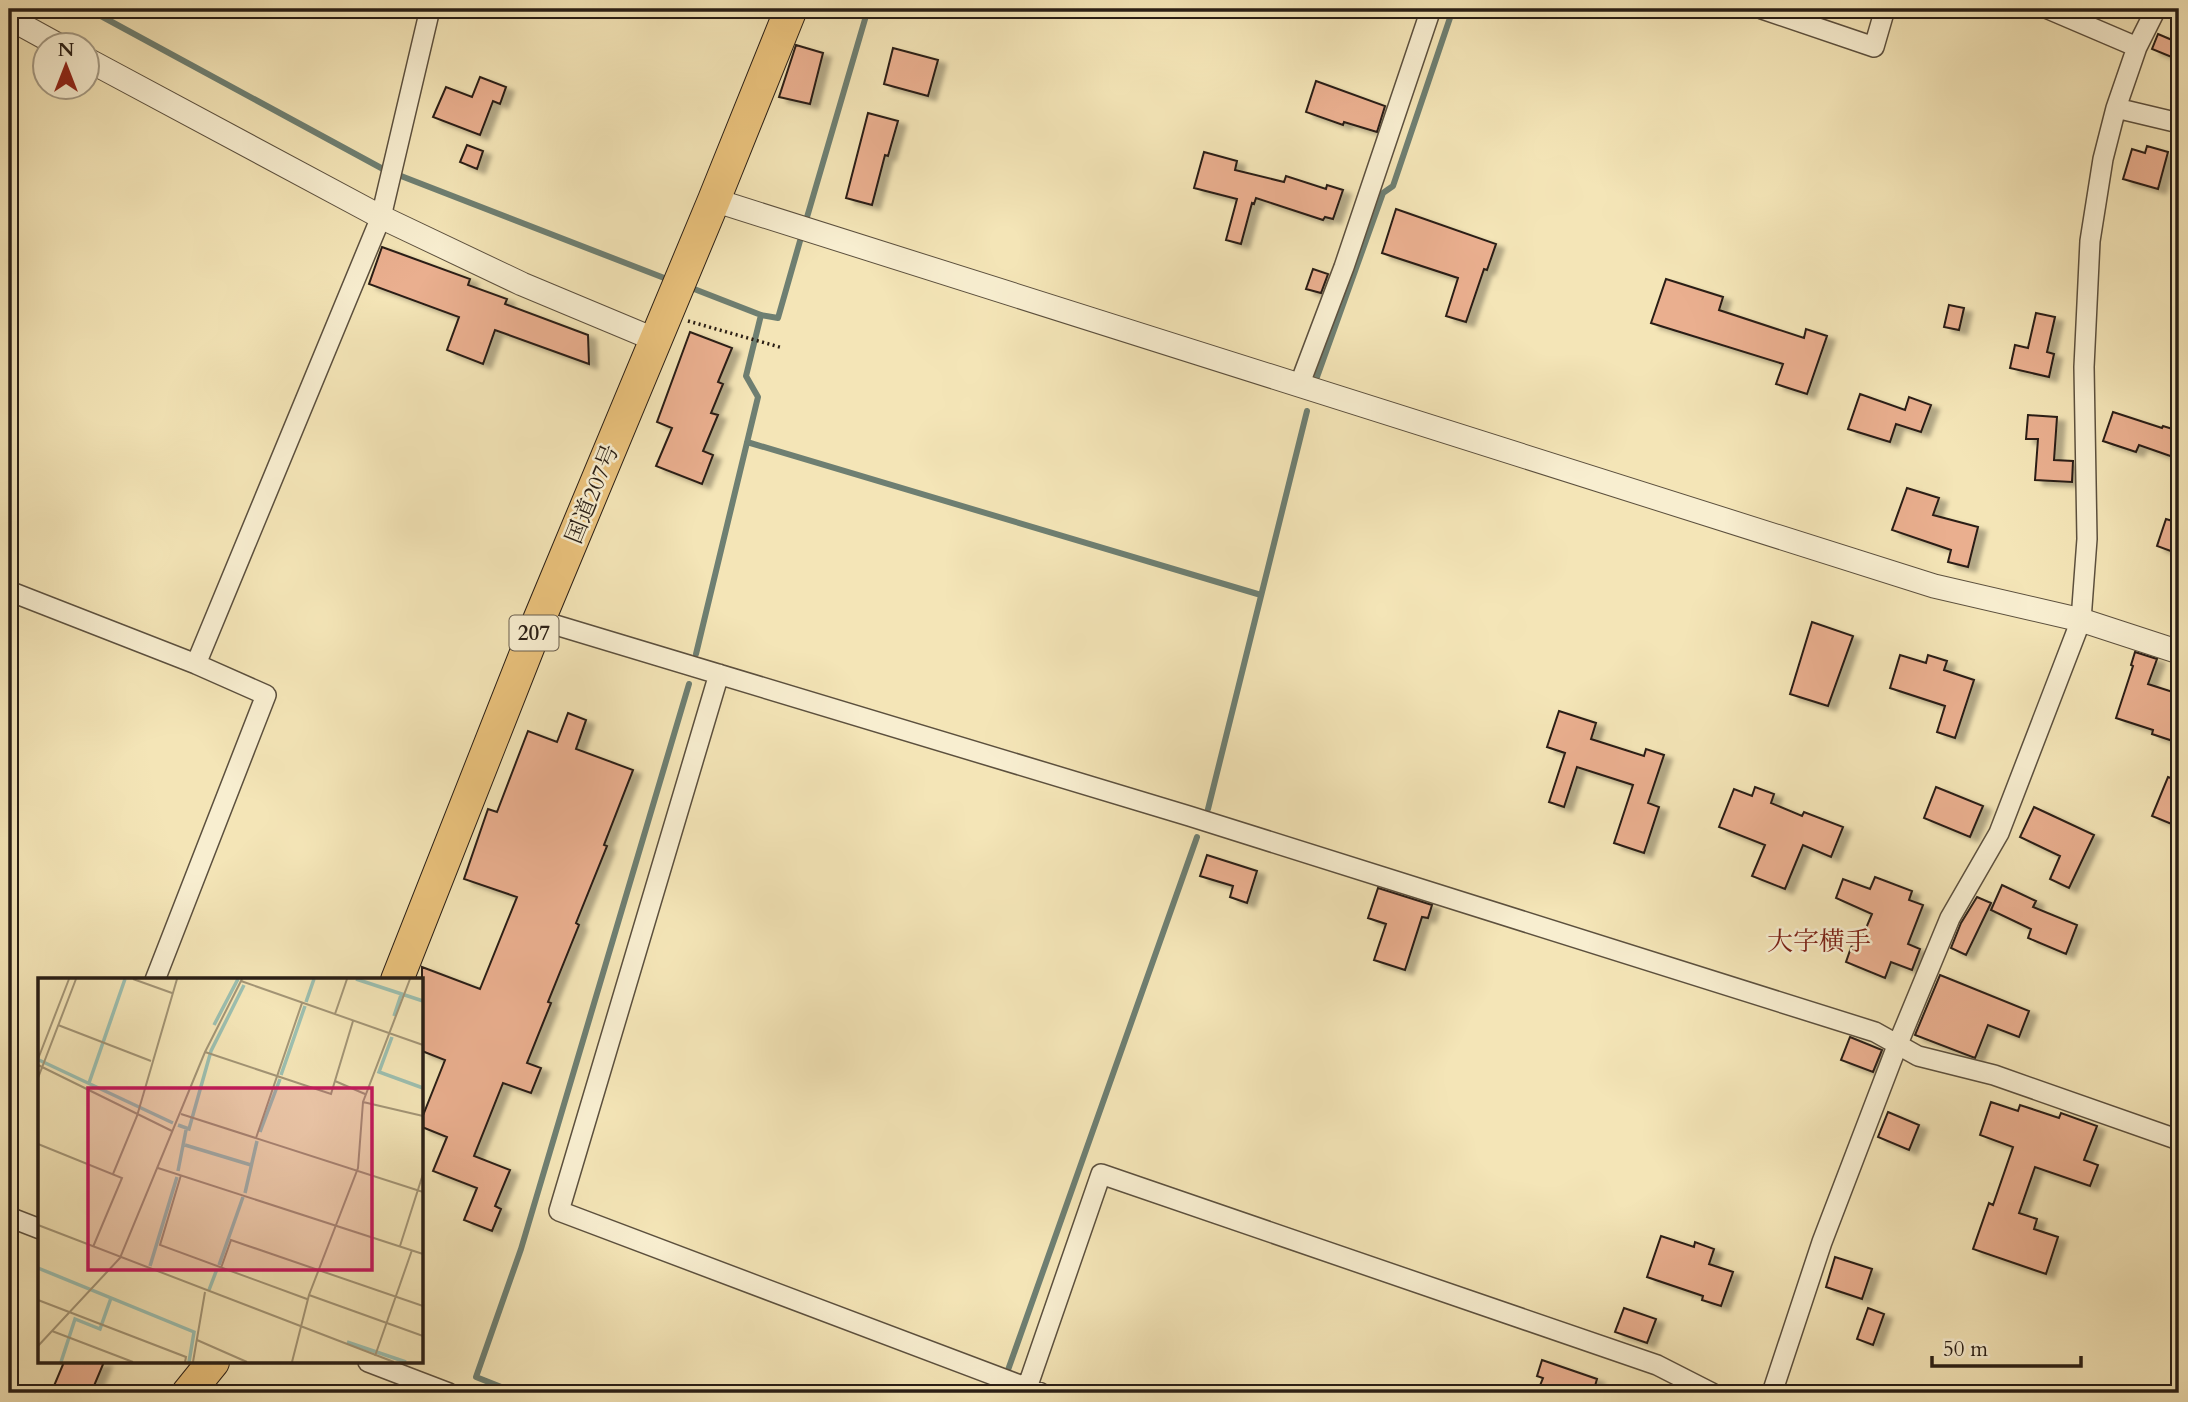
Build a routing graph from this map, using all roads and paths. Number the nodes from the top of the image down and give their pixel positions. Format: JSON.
{"nodes":[{"id":1,"x":430,"y":9,"type":"edge"},
{"id":2,"x":791,"y":9,"type":"edge"},
{"id":3,"x":1431,"y":9,"type":"edge"},
{"id":4,"x":1762,"y":9,"type":"edge"},
{"id":5,"x":1885,"y":9,"type":"edge"},
{"id":6,"x":2048,"y":9,"type":"edge"},
{"id":7,"x":2156,"y":9,"type":"edge"},
{"id":8,"x":9,"y":18,"type":"edge"},
{"id":9,"x":34,"y":32,"type":"edge"},
{"id":10,"x":2137,"y":47,"type":"junction"},
{"id":11,"x":102,"y":68,"type":"edge"},
{"id":12,"x":2116,"y":108,"type":"junction"},
{"id":13,"x":2179,"y":123,"type":"edge"},
{"id":14,"x":714,"y":200,"type":"junction"},
{"id":15,"x":381,"y":217,"type":"junction"},
{"id":16,"x":671,"y":304,"type":"junction"},
{"id":17,"x":783,"y":348,"type":"dead end"},
{"id":18,"x":1299,"y":386,"type":"junction"},
{"id":19,"x":9,"y":591,"type":"edge"},
{"id":20,"x":539,"y":620,"type":"junction"},
{"id":21,"x":2081,"y":620,"type":"junction"},
{"id":22,"x":2179,"y":652,"type":"edge"},
{"id":23,"x":196,"y":664,"type":"junction"},
{"id":24,"x":719,"y":674,"type":"junction"},
{"id":25,"x":156,"y":978,"type":"edge"},
{"id":26,"x":398,"y":978,"type":"edge"},
{"id":27,"x":1897,"y":1046,"type":"junction"},
{"id":28,"x":2179,"y":1140,"type":"edge"},
{"id":29,"x":9,"y":1217,"type":"edge"},
{"id":30,"x":38,"y":1228,"type":"edge"},
{"id":31,"x":211,"y":1364,"type":"edge"},
{"id":32,"x":374,"y":1364,"type":"edge"},
{"id":33,"x":1034,"y":1391,"type":"edge"},
{"id":34,"x":188,"y":1393,"type":"edge"},
{"id":35,"x":449,"y":1393,"type":"edge"},
{"id":36,"x":1712,"y":1393,"type":"edge"},
{"id":37,"x":1772,"y":1393,"type":"edge"}],
"edges":[{"from":1,"to":15,"type":"street"},
{"from":2,"to":14,"type":"highway","name":"国道207号","number":"207"},
{"from":3,"to":18,"type":"street"},
{"from":4,"to":5,"type":"street"},
{"from":6,"to":10,"type":"street"},
{"from":7,"to":10,"type":"street"},
{"from":8,"to":9,"type":"street"},
{"from":10,"to":12,"type":"street"},
{"from":11,"to":15,"type":"street"},
{"from":12,"to":13,"type":"street"},
{"from":12,"to":21,"type":"street"},
{"from":14,"to":16,"type":"highway","name":"国道207号","number":"207"},
{"from":14,"to":18,"type":"street"},
{"from":15,"to":16,"type":"street"},
{"from":15,"to":23,"type":"street"},
{"from":16,"to":17,"type":"path"},
{"from":16,"to":20,"type":"highway","name":"国道207号","number":"207"},
{"from":18,"to":21,"type":"street"},
{"from":19,"to":23,"type":"street"},
{"from":20,"to":24,"type":"street"},
{"from":20,"to":26,"type":"highway","name":"国道207号","number":"207"},
{"from":21,"to":22,"type":"street"},
{"from":21,"to":27,"type":"street"},
{"from":23,"to":25,"type":"street"},
{"from":24,"to":27,"type":"street"},
{"from":24,"to":33,"type":"street"},
{"from":27,"to":28,"type":"street"},
{"from":27,"to":37,"type":"street"},
{"from":29,"to":30,"type":"street"},
{"from":31,"to":34,"type":"highway"},
{"from":32,"to":35,"type":"street"},
{"from":33,"to":36,"type":"street"}]}
